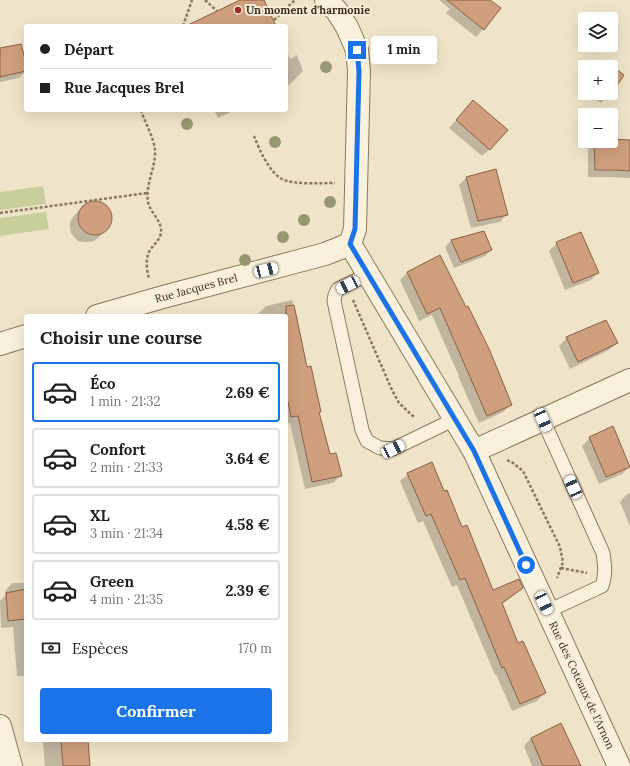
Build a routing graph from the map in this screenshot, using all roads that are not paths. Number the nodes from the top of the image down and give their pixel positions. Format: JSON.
{"nodes":[{"id":1,"x":326,"y":0,"type":"edge"},
{"id":2,"x":350,"y":244,"type":"junction"},
{"id":3,"x":369,"y":274,"type":"junction"},
{"id":4,"x":104,"y":314,"type":"edge"},
{"id":5,"x":24,"y":337,"type":"edge"},
{"id":6,"x":0,"y":344,"type":"edge"},
{"id":7,"x":630,"y":380,"type":"edge"},
{"id":8,"x":455,"y":419,"type":"junction"},
{"id":9,"x":543,"y":420,"type":"junction"},
{"id":10,"x":482,"y":448,"type":"junction"},
{"id":11,"x":544,"y":603,"type":"junction"},
{"id":12,"x":0,"y":726,"type":"edge"},
{"id":13,"x":11,"y":766,"type":"edge"},
{"id":14,"x":619,"y":766,"type":"edge"}],
"edges":[{"from":1,"to":2,"type":"street"},
{"from":2,"to":3,"type":"street","name":"Rue des Coteaux de l'Arnon"},
{"from":2,"to":4,"type":"street","name":"Rue Jacques Brel"},
{"from":3,"to":8,"type":"street","name":"Rue des Coteaux de l'Arnon"},
{"from":3,"to":8,"type":"lane"},
{"from":5,"to":6,"type":"street"},
{"from":7,"to":9,"type":"street"},
{"from":8,"to":10,"type":"street","name":"Rue des Coteaux de l'Arnon"},
{"from":9,"to":10,"type":"street"},
{"from":9,"to":11,"type":"lane"},
{"from":10,"to":11,"type":"street","name":"Rue des Coteaux de l'Arnon"},
{"from":11,"to":14,"type":"street","name":"Rue des Coteaux de l'Arnon"},
{"from":12,"to":13,"type":"street"}]}
